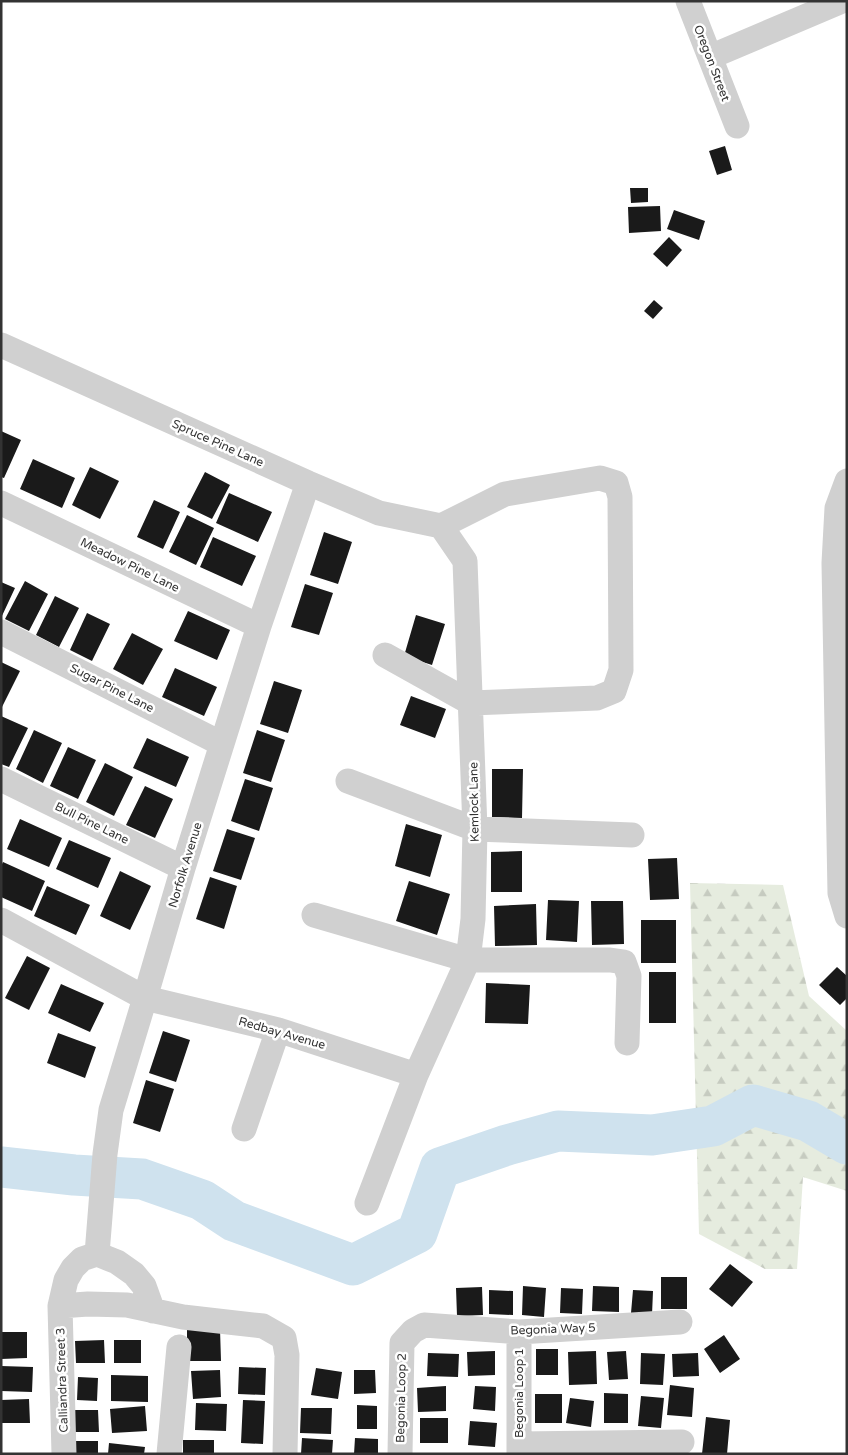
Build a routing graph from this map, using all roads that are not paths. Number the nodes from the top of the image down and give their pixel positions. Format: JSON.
{"nodes":[{"id":1,"x":688,"y":1,"type":"edge"},
{"id":2,"x":842,"y":1,"type":"edge"},
{"id":3,"x":710,"y":57,"type":"junction"},
{"id":4,"x":737,"y":126,"type":"dead end"},
{"id":5,"x":1,"y":345,"type":"edge"},
{"id":6,"x":847,"y":481,"type":"edge"},
{"id":7,"x":308,"y":483,"type":"junction"},
{"id":8,"x":1,"y":503,"type":"edge"},
{"id":9,"x":440,"y":526,"type":"junction"},
{"id":10,"x":259,"y":626,"type":"junction"},
{"id":11,"x":1,"y":632,"type":"edge"},
{"id":12,"x":385,"y":655,"type":"dead end"},
{"id":13,"x":471,"y":703,"type":"junction"},
{"id":14,"x":222,"y":744,"type":"junction"},
{"id":15,"x":1,"y":778,"type":"edge"},
{"id":16,"x":348,"y":781,"type":"dead end"},
{"id":17,"x":475,"y":829,"type":"junction"},
{"id":18,"x":632,"y":835,"type":"dead end"},
{"id":19,"x":183,"y":868,"type":"junction"},
{"id":20,"x":314,"y":915,"type":"dead end"},
{"id":21,"x":847,"y":916,"type":"edge"},
{"id":22,"x":1,"y":920,"type":"edge"},
{"id":23,"x":468,"y":960,"type":"junction"},
{"id":24,"x":145,"y":998,"type":"junction"},
{"id":25,"x":278,"y":1030,"type":"junction"},
{"id":26,"x":627,"y":1043,"type":"dead end"},
{"id":27,"x":416,"y":1075,"type":"junction"},
{"id":28,"x":244,"y":1129,"type":"dead end"},
{"id":29,"x":368,"y":1202,"type":"dead end"},
{"id":30,"x":98,"y":1248,"type":"junction"},
{"id":31,"x":60,"y":1306,"type":"junction"},
{"id":32,"x":153,"y":1311,"type":"junction"},
{"id":33,"x":680,"y":1322,"type":"dead end"},
{"id":34,"x":520,"y":1332,"type":"junction"},
{"id":35,"x":402,"y":1343,"type":"joint"},
{"id":36,"x":179,"y":1347,"type":"dead end"},
{"id":37,"x":682,"y":1442,"type":"dead end"},
{"id":38,"x":519,"y":1449,"type":"edge"},
{"id":39,"x":64,"y":1454,"type":"edge"},
{"id":40,"x":169,"y":1454,"type":"edge"},
{"id":41,"x":285,"y":1454,"type":"edge"},
{"id":42,"x":400,"y":1454,"type":"edge"}],
"edges":[{"from":1,"to":3,"type":"street","name":"Oregon Street"},
{"from":2,"to":3,"type":"street"},
{"from":3,"to":4,"type":"street","name":"Oregon Street"},
{"from":5,"to":7,"type":"street","name":"Spruce Pine Lane"},
{"from":6,"to":21,"type":"street"},
{"from":7,"to":9,"type":"street","name":"Spruce Pine Lane"},
{"from":7,"to":10,"type":"street","name":"Norfolk Avenue"},
{"from":8,"to":10,"type":"street","name":"Meadow Pine Lane"},
{"from":9,"to":13,"type":"street","name":"Kemlock Lane"},
{"from":9,"to":13,"type":"street"},
{"from":10,"to":14,"type":"street","name":"Norfolk Avenue"},
{"from":11,"to":14,"type":"street","name":"Sugar Pine Lane"},
{"from":12,"to":13,"type":"street"},
{"from":13,"to":17,"type":"street","name":"Kemlock Lane"},
{"from":14,"to":19,"type":"street","name":"Norfolk Avenue"},
{"from":15,"to":19,"type":"street","name":"Bull Pine Lane"},
{"from":16,"to":17,"type":"street"},
{"from":17,"to":18,"type":"street"},
{"from":17,"to":23,"type":"street","name":"Kemlock Lane"},
{"from":19,"to":24,"type":"street","name":"Norfolk Avenue"},
{"from":20,"to":23,"type":"street"},
{"from":22,"to":24,"type":"street","name":"Redbay Avenue"},
{"from":23,"to":26,"type":"street"},
{"from":23,"to":27,"type":"street","name":"Kemlock Lane"},
{"from":24,"to":25,"type":"street","name":"Redbay Avenue"},
{"from":24,"to":30,"type":"street","name":"Norfolk Avenue"},
{"from":25,"to":27,"type":"street","name":"Redbay Avenue"},
{"from":25,"to":28,"type":"street"},
{"from":27,"to":29,"type":"street","name":"Kemlock Lane"},
{"from":30,"to":31,"type":"street"},
{"from":30,"to":32,"type":"street"},
{"from":31,"to":32,"type":"street"},
{"from":31,"to":39,"type":"street","name":"Calliandra Street 3"},
{"from":32,"to":41,"type":"street"},
{"from":33,"to":34,"type":"street","name":"Begonia Way 5"},
{"from":34,"to":35,"type":"street","name":"Begonia Way 5"},
{"from":34,"to":38,"type":"street","name":"Begonia Loop 1"},
{"from":35,"to":42,"type":"street","name":"Begonia Loop 2"},
{"from":36,"to":40,"type":"street"},
{"from":37,"to":38,"type":"street"}]}
